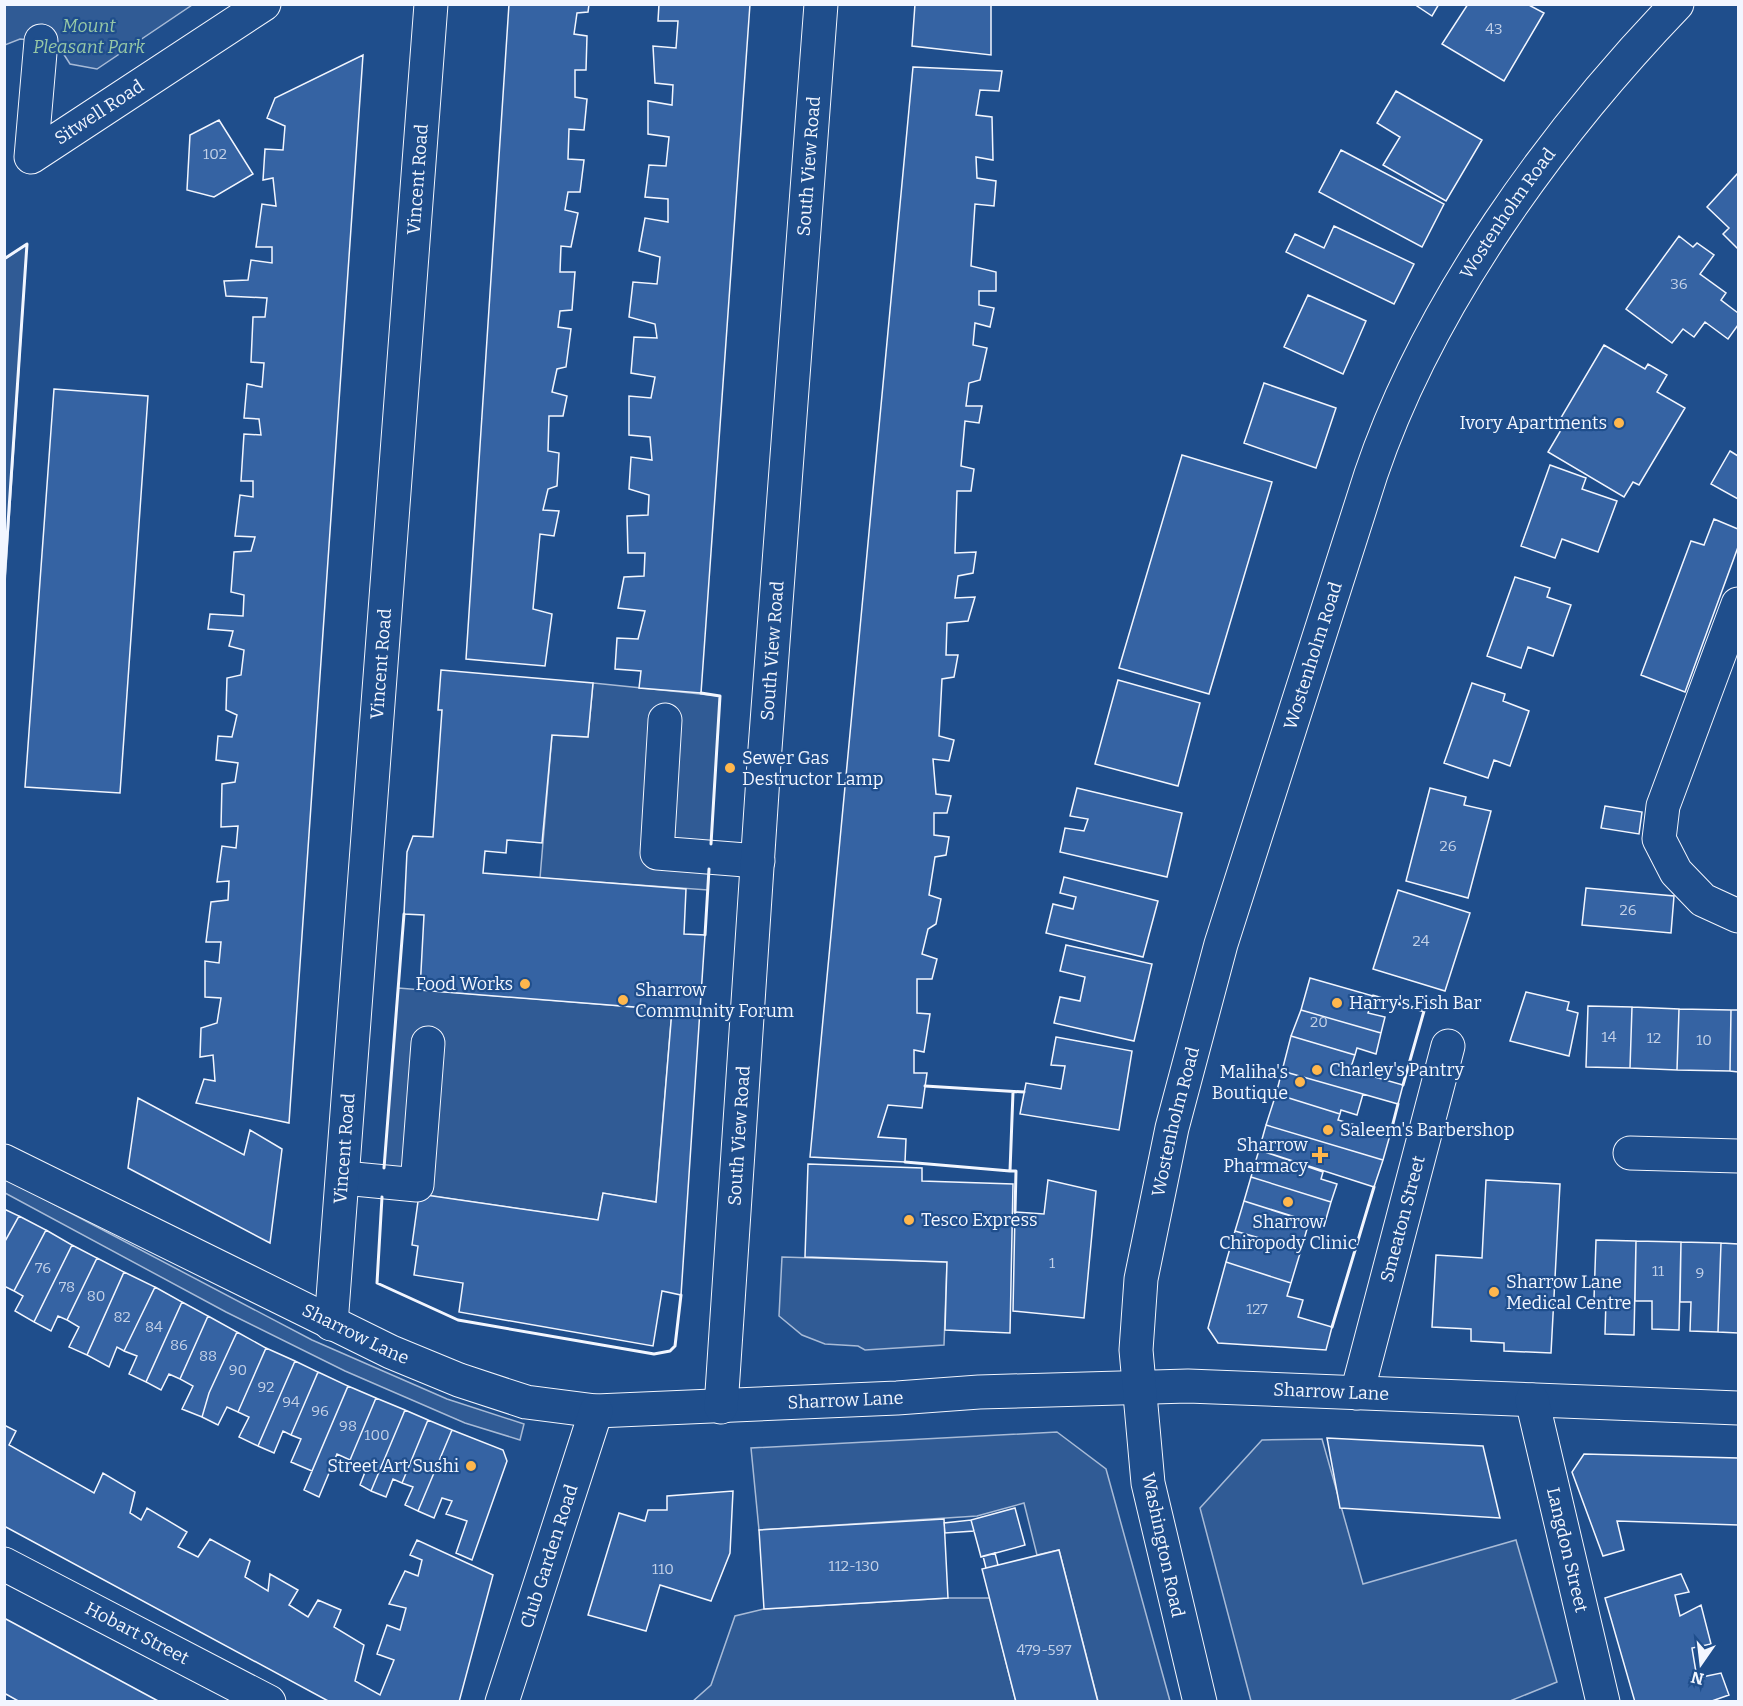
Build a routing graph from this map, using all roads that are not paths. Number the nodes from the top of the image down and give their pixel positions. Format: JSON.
{"nodes":[{"id":1,"x":264,"y":4,"type":"edge"},
{"id":2,"x":431,"y":4,"type":"edge"},
{"id":3,"x":821,"y":4,"type":"edge"},
{"id":4,"x":1662,"y":9,"type":"edge"},
{"id":5,"x":41,"y":41,"type":"dead end"},
{"id":6,"x":1738,"y":604,"type":"edge"},
{"id":7,"x":665,"y":720,"type":"dead end"},
{"id":8,"x":758,"y":861,"type":"junction"},
{"id":9,"x":1738,"y":916,"type":"edge"},
{"id":10,"x":428,"y":1043,"type":"dead end"},
{"id":11,"x":1448,"y":1046,"type":"dead end"},
{"id":12,"x":1630,"y":1153,"type":"dead end"},
{"id":13,"x":1738,"y":1156,"type":"edge"},
{"id":14,"x":4,"y":1161,"type":"edge"},
{"id":15,"x":344,"y":1178,"type":"junction"},
{"id":16,"x":331,"y":1324,"type":"junction"},
{"id":17,"x":1138,"y":1386,"type":"junction"},
{"id":18,"x":1357,"y":1393,"type":"junction"},
{"id":19,"x":1532,"y":1400,"type":"junction"},
{"id":20,"x":722,"y":1407,"type":"junction"},
{"id":21,"x":1738,"y":1408,"type":"edge"},
{"id":22,"x":596,"y":1411,"type":"junction"},
{"id":23,"x":4,"y":1564,"type":"edge"},
{"id":24,"x":269,"y":1701,"type":"edge"},
{"id":25,"x":502,"y":1701,"type":"edge"},
{"id":26,"x":1200,"y":1701,"type":"edge"},
{"id":27,"x":1603,"y":1701,"type":"edge"}],
"edges":[{"from":1,"to":5,"type":"street","name":"Sitwell Road"},
{"from":2,"to":15,"type":"street","name":"Vincent Road"},
{"from":3,"to":8,"type":"street","name":"South View Road"},
{"from":4,"to":17,"type":"street","name":"Wostenholm Road"},
{"from":6,"to":9,"type":"street"},
{"from":7,"to":8,"type":"street"},
{"from":8,"to":20,"type":"street","name":"South View Road"},
{"from":10,"to":15,"type":"street"},
{"from":11,"to":18,"type":"street","name":"Smeaton Street"},
{"from":12,"to":13,"type":"street"},
{"from":14,"to":16,"type":"street","name":"Sharrow Lane"},
{"from":15,"to":16,"type":"street","name":"Vincent Road"},
{"from":16,"to":22,"type":"street","name":"Sharrow Lane"},
{"from":17,"to":18,"type":"street","name":"Sharrow Lane"},
{"from":17,"to":20,"type":"street","name":"Sharrow Lane"},
{"from":17,"to":26,"type":"street","name":"Washington Road"},
{"from":18,"to":19,"type":"street","name":"Sharrow Lane"},
{"from":19,"to":21,"type":"street","name":"Sharrow Lane"},
{"from":19,"to":27,"type":"street","name":"Langdon Street"},
{"from":20,"to":22,"type":"street","name":"Sharrow Lane"},
{"from":22,"to":25,"type":"street","name":"Club Garden Road"},
{"from":23,"to":24,"type":"street","name":"Hobart Street"}]}
